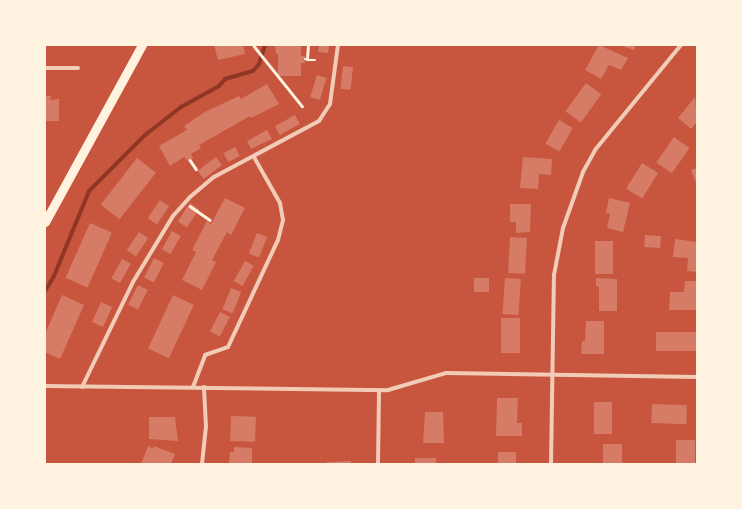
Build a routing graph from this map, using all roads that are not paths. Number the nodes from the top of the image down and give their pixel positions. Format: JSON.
{"nodes":[{"id":1,"x":142,"y":45,"type":"edge"},
{"id":2,"x":338,"y":45,"type":"edge"},
{"id":3,"x":680,"y":45,"type":"edge"},
{"id":4,"x":45,"y":68,"type":"edge"},
{"id":5,"x":78,"y":68,"type":"dead end"},
{"id":6,"x":254,"y":157,"type":"junction"},
{"id":7,"x":45,"y":222,"type":"edge"},
{"id":8,"x":552,"y":374,"type":"junction"},
{"id":9,"x":697,"y":376,"type":"edge"},
{"id":10,"x":45,"y":386,"type":"edge"},
{"id":11,"x":82,"y":387,"type":"junction"},
{"id":12,"x":193,"y":387,"type":"junction"},
{"id":13,"x":204,"y":387,"type":"junction"},
{"id":14,"x":379,"y":390,"type":"junction"},
{"id":15,"x":202,"y":464,"type":"edge"},
{"id":16,"x":378,"y":464,"type":"edge"},
{"id":17,"x":551,"y":464,"type":"edge"}],
"edges":[{"from":1,"to":7,"type":"main road"},
{"from":2,"to":6,"type":"street"},
{"from":3,"to":8,"type":"street"},
{"from":4,"to":5,"type":"street"},
{"from":6,"to":11,"type":"street"},
{"from":6,"to":12,"type":"street"},
{"from":8,"to":9,"type":"street"},
{"from":8,"to":14,"type":"street"},
{"from":8,"to":17,"type":"street"},
{"from":10,"to":11,"type":"street"},
{"from":11,"to":12,"type":"street"},
{"from":12,"to":13,"type":"street"},
{"from":13,"to":14,"type":"street"},
{"from":13,"to":15,"type":"street"},
{"from":14,"to":16,"type":"street"}]}
